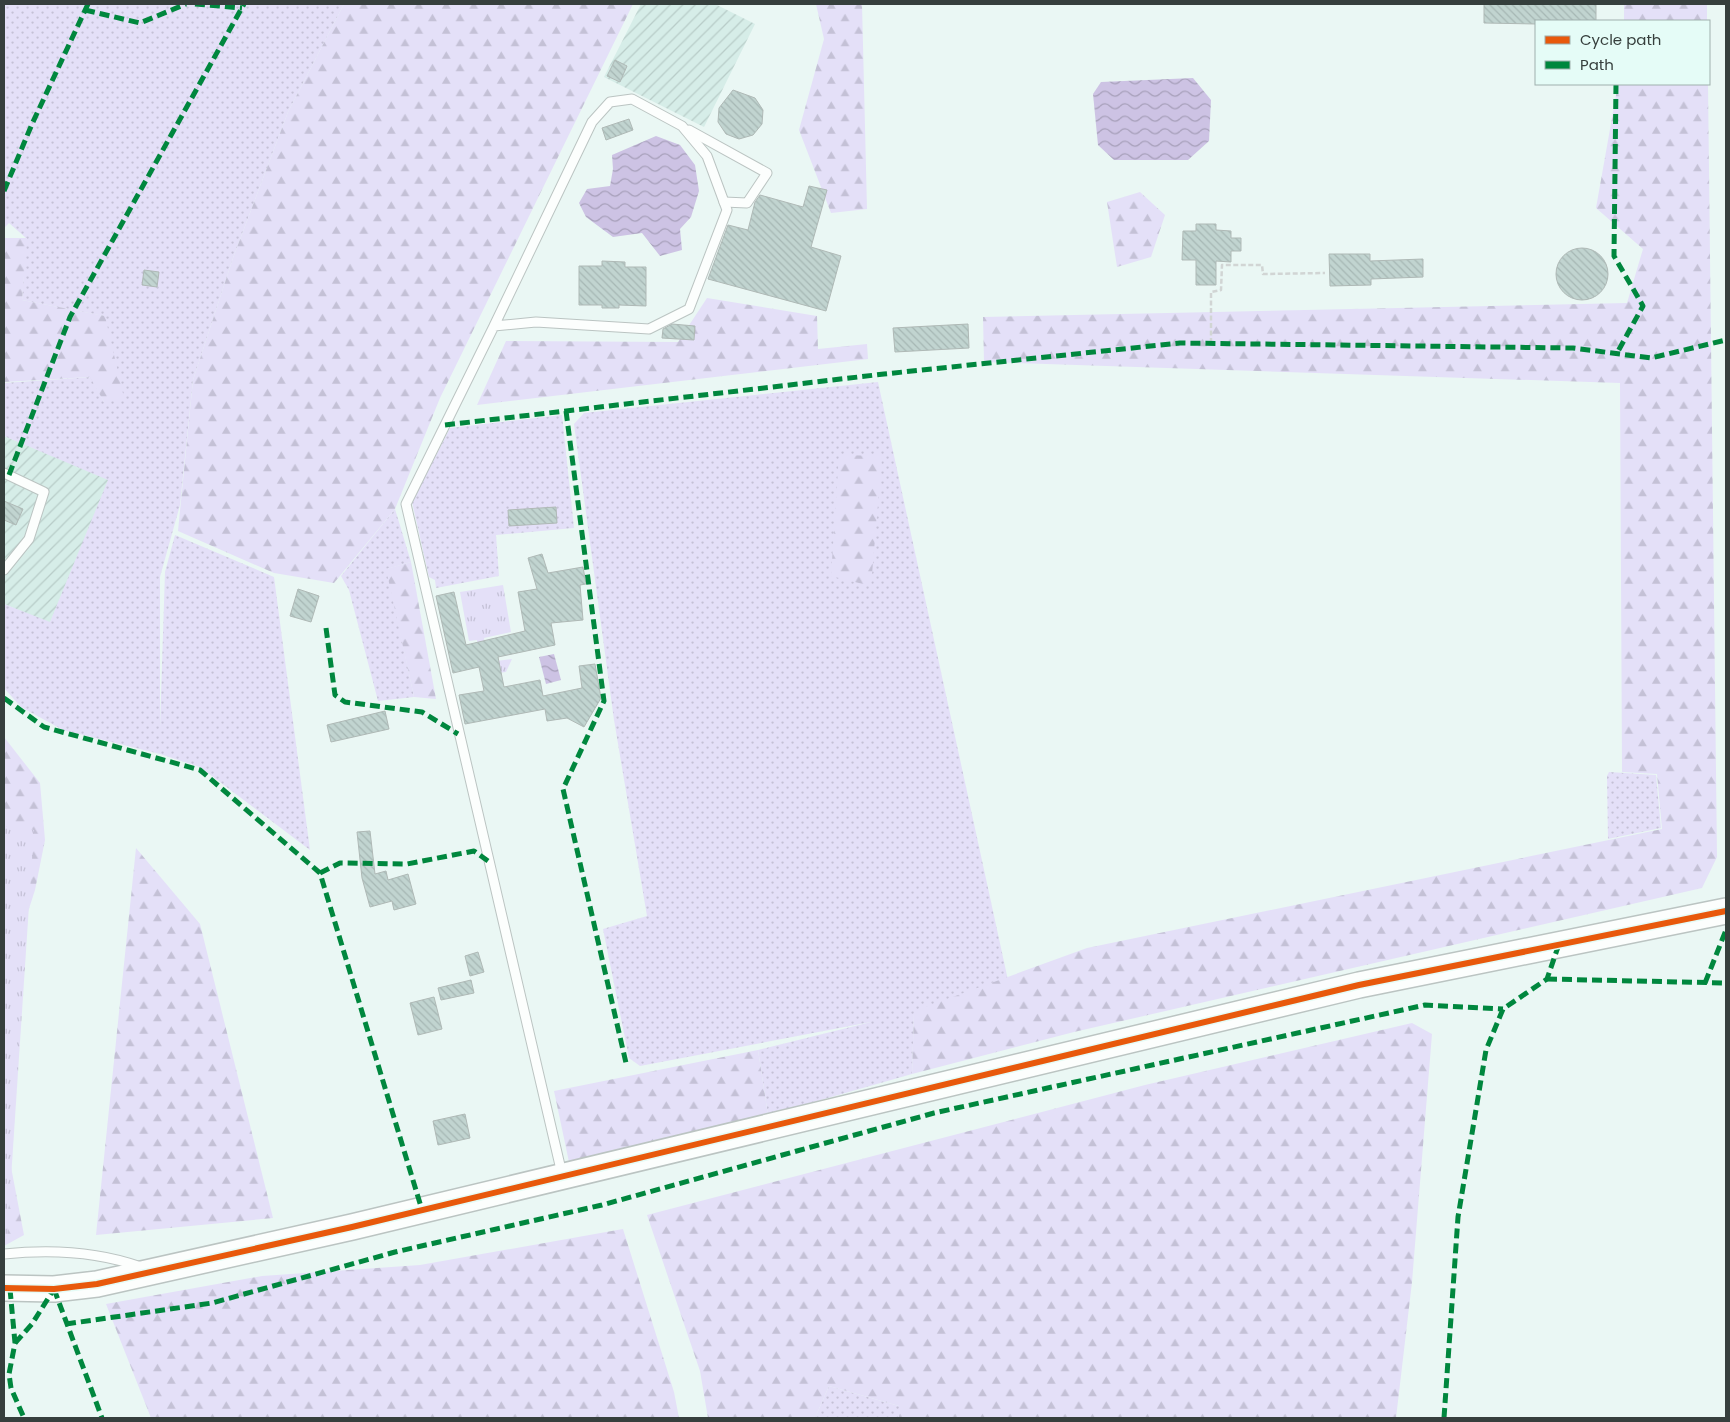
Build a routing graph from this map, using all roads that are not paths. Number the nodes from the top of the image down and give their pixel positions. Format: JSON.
{"nodes":[{"id":1,"x":682,"y":126,"type":"junction"},
{"id":2,"x":724,"y":202,"type":"junction"},
{"id":3,"x":494,"y":326,"type":"junction"},
{"id":4,"x":4,"y":472,"type":"edge"},
{"id":5,"x":4,"y":570,"type":"edge"},
{"id":6,"x":1726,"y":910,"type":"edge"},
{"id":7,"x":562,"y":1175,"type":"junction"},
{"id":8,"x":4,"y":1254,"type":"edge"},
{"id":9,"x":152,"y":1271,"type":"junction"},
{"id":10,"x":4,"y":1288,"type":"edge"}],
"edges":[{"from":1,"to":2,"type":"lane"},
{"from":1,"to":2,"type":"lane"},
{"from":1,"to":3,"type":"lane"},
{"from":2,"to":3,"type":"lane"},
{"from":3,"to":7,"type":"lane"},
{"from":4,"to":5,"type":"lane"},
{"from":6,"to":7,"type":"main road"},
{"from":7,"to":9,"type":"main road"},
{"from":8,"to":9,"type":"lane"},
{"from":9,"to":10,"type":"main road"}]}
